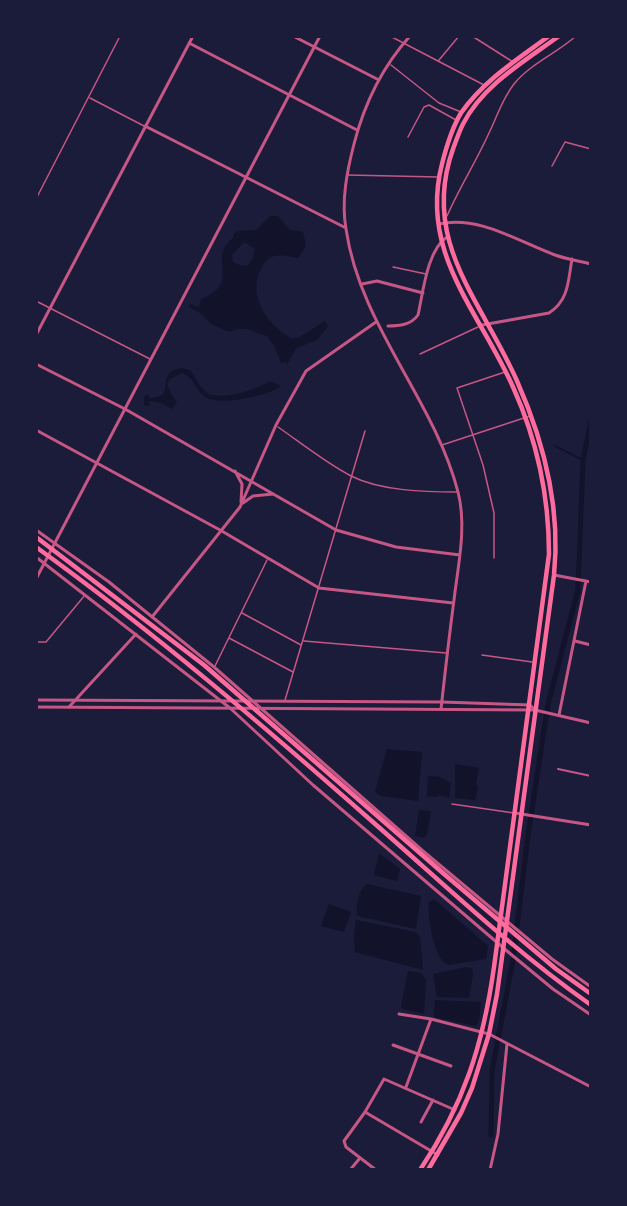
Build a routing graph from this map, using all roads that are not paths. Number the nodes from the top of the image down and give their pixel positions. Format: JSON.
{"nodes":[{"id":1,"x":120,"y":36,"type":"edge"},
{"id":2,"x":193,"y":36,"type":"edge"},
{"id":3,"x":293,"y":36,"type":"edge"},
{"id":4,"x":320,"y":36,"type":"edge"},
{"id":5,"x":390,"y":36,"type":"edge"},
{"id":6,"x":410,"y":36,"type":"edge"},
{"id":7,"x":459,"y":36,"type":"edge"},
{"id":8,"x":472,"y":36,"type":"edge"},
{"id":9,"x":549,"y":36,"type":"edge"},
{"id":10,"x":559,"y":36,"type":"edge"},
{"id":11,"x":576,"y":36,"type":"edge"},
{"id":12,"x":404,"y":43,"type":"junction"},
{"id":13,"x":189,"y":44,"type":"junction"},
{"id":14,"x":314,"y":47,"type":"junction"},
{"id":15,"x":438,"y":61,"type":"junction"},
{"id":16,"x":513,"y":62,"type":"junction"},
{"id":17,"x":389,"y":63,"type":"junction"},
{"id":18,"x":379,"y":80,"type":"junction"},
{"id":19,"x":484,"y":85,"type":"junction"},
{"id":20,"x":289,"y":95,"type":"junction"},
{"id":21,"x":89,"y":98,"type":"junction"},
{"id":22,"x":462,"y":113,"type":"junction"},
{"id":23,"x":457,"y":120,"type":"junction"},
{"id":24,"x":145,"y":126,"type":"junction"},
{"id":25,"x":357,"y":130,"type":"junction"},
{"id":26,"x":408,"y":137,"type":"dead end"},
{"id":27,"x":591,"y":149,"type":"edge"},
{"id":28,"x":552,"y":165,"type":"dead end"},
{"id":29,"x":347,"y":175,"type":"junction"},
{"id":30,"x":246,"y":177,"type":"junction"},
{"id":31,"x":439,"y":177,"type":"junction"},
{"id":32,"x":36,"y":199,"type":"edge"},
{"id":33,"x":444,"y":223,"type":"junction"},
{"id":34,"x":437,"y":225,"type":"junction"},
{"id":35,"x":345,"y":228,"type":"junction"},
{"id":36,"x":447,"y":237,"type":"junction"},
{"id":37,"x":440,"y":241,"type":"junction"},
{"id":38,"x":572,"y":260,"type":"junction"},
{"id":39,"x":591,"y":264,"type":"edge"},
{"id":40,"x":393,"y":267,"type":"dead end"},
{"id":41,"x":427,"y":274,"type":"junction"},
{"id":42,"x":362,"y":284,"type":"junction"},
{"id":43,"x":423,"y":293,"type":"junction"},
{"id":44,"x":36,"y":301,"type":"edge"},
{"id":45,"x":50,"y":308,"type":"junction"},
{"id":46,"x":376,"y":322,"type":"junction"},
{"id":47,"x":488,"y":323,"type":"junction"},
{"id":48,"x":482,"y":325,"type":"junction"},
{"id":49,"x":388,"y":326,"type":"dead end"},
{"id":50,"x":36,"y":335,"type":"edge"},
{"id":51,"x":420,"y":354,"type":"dead end"},
{"id":52,"x":151,"y":359,"type":"junction"},
{"id":53,"x":36,"y":364,"type":"edge"},
{"id":54,"x":506,"y":372,"type":"junction"},
{"id":55,"x":125,"y":410,"type":"junction"},
{"id":56,"x":528,"y":417,"type":"junction"},
{"id":57,"x":276,"y":425,"type":"junction"},
{"id":58,"x":36,"y":430,"type":"edge"},
{"id":59,"x":365,"y":431,"type":"dead end"},
{"id":60,"x":473,"y":435,"type":"junction"},
{"id":61,"x":442,"y":445,"type":"junction"},
{"id":62,"x":97,"y":463,"type":"junction"},
{"id":63,"x":235,"y":470,"type":"junction"},
{"id":64,"x":352,"y":477,"type":"junction"},
{"id":65,"x":251,"y":480,"type":"junction"},
{"id":66,"x":458,"y":492,"type":"junction"},
{"id":67,"x":274,"y":494,"type":"junction"},
{"id":68,"x":240,"y":507,"type":"junction"},
{"id":69,"x":36,"y":530,"type":"edge"},
{"id":70,"x":220,"y":530,"type":"junction"},
{"id":71,"x":336,"y":530,"type":"junction"},
{"id":72,"x":36,"y":537,"type":"edge"},
{"id":73,"x":54,"y":544,"type":"junction"},
{"id":74,"x":36,"y":547,"type":"edge"},
{"id":75,"x":460,"y":555,"type":"junction"},
{"id":76,"x":36,"y":557,"type":"edge"},
{"id":77,"x":494,"y":558,"type":"dead end"},
{"id":78,"x":267,"y":559,"type":"junction"},
{"id":79,"x":44,"y":563,"type":"junction"},
{"id":80,"x":554,"y":575,"type":"junction"},
{"id":81,"x":36,"y":579,"type":"edge"},
{"id":82,"x":588,"y":582,"type":"edge"},
{"id":83,"x":319,"y":588,"type":"junction"},
{"id":84,"x":85,"y":595,"type":"junction"},
{"id":85,"x":453,"y":603,"type":"junction"},
{"id":86,"x":242,"y":612,"type":"junction"},
{"id":87,"x":152,"y":617,"type":"junction"},
{"id":88,"x":136,"y":634,"type":"junction"},
{"id":89,"x":229,"y":638,"type":"junction"},
{"id":90,"x":303,"y":641,"type":"junction"},
{"id":91,"x":575,"y":641,"type":"junction"},
{"id":92,"x":36,"y":642,"type":"edge"},
{"id":93,"x":302,"y":645,"type":"junction"},
{"id":94,"x":591,"y":645,"type":"edge"},
{"id":95,"x":448,"y":653,"type":"junction"},
{"id":96,"x":483,"y":655,"type":"dead end"},
{"id":97,"x":536,"y":662,"type":"junction"},
{"id":98,"x":214,"y":667,"type":"junction"},
{"id":99,"x":294,"y":673,"type":"junction"},
{"id":100,"x":36,"y":700,"type":"edge"},
{"id":101,"x":74,"y":700,"type":"junction"},
{"id":102,"x":219,"y":700,"type":"junction"},
{"id":103,"x":255,"y":701,"type":"junction"},
{"id":104,"x":285,"y":701,"type":"junction"},
{"id":105,"x":441,"y":702,"type":"junction"},
{"id":106,"x":36,"y":707,"type":"edge"},
{"id":107,"x":69,"y":707,"type":"junction"},
{"id":108,"x":230,"y":708,"type":"junction"},
{"id":109,"x":529,"y":708,"type":"junction"},
{"id":110,"x":264,"y":709,"type":"junction"},
{"id":111,"x":441,"y":709,"type":"junction"},
{"id":112,"x":535,"y":710,"type":"junction"},
{"id":113,"x":557,"y":715,"type":"junction"},
{"id":114,"x":591,"y":723,"type":"edge"},
{"id":115,"x":558,"y":769,"type":"dead end"},
{"id":116,"x":591,"y":776,"type":"edge"},
{"id":117,"x":452,"y":804,"type":"dead end"},
{"id":118,"x":515,"y":813,"type":"junction"},
{"id":119,"x":521,"y":813,"type":"junction"},
{"id":120,"x":591,"y":825,"type":"edge"},
{"id":121,"x":501,"y":916,"type":"junction"},
{"id":122,"x":506,"y":921,"type":"junction"},
{"id":123,"x":497,"y":943,"type":"junction"},
{"id":124,"x":503,"y":948,"type":"junction"},
{"id":125,"x":591,"y":987,"type":"edge"},
{"id":126,"x":591,"y":994,"type":"edge"},
{"id":127,"x":591,"y":1005,"type":"edge"},
{"id":128,"x":399,"y":1014,"type":"dead end"},
{"id":129,"x":591,"y":1015,"type":"edge"},
{"id":130,"x":431,"y":1019,"type":"junction"},
{"id":131,"x":483,"y":1032,"type":"junction"},
{"id":132,"x":489,"y":1034,"type":"junction"},
{"id":133,"x":507,"y":1043,"type":"junction"},
{"id":134,"x":393,"y":1045,"type":"dead end"},
{"id":135,"x":418,"y":1053,"type":"junction"},
{"id":136,"x":451,"y":1066,"type":"dead end"},
{"id":137,"x":405,"y":1087,"type":"junction"},
{"id":138,"x":591,"y":1087,"type":"edge"},
{"id":139,"x":433,"y":1100,"type":"junction"},
{"id":140,"x":455,"y":1110,"type":"junction"},
{"id":141,"x":365,"y":1113,"type":"junction"},
{"id":142,"x":421,"y":1122,"type":"dead end"},
{"id":143,"x":433,"y":1152,"type":"junction"},
{"id":144,"x":438,"y":1155,"type":"junction"},
{"id":145,"x":360,"y":1158,"type":"junction"},
{"id":146,"x":350,"y":1170,"type":"edge"},
{"id":147,"x":376,"y":1170,"type":"edge"},
{"id":148,"x":420,"y":1170,"type":"edge"},
{"id":149,"x":428,"y":1170,"type":"edge"},
{"id":150,"x":490,"y":1170,"type":"edge"}],
"edges":[{"from":1,"to":21,"type":"lane"},
{"from":2,"to":13,"type":"street"},
{"from":3,"to":14,"type":"street"},
{"from":4,"to":14,"type":"street"},
{"from":5,"to":12,"type":"lane"},
{"from":6,"to":12,"type":"street"},
{"from":7,"to":15,"type":"lane"},
{"from":8,"to":16,"type":"lane"},
{"from":9,"to":16,"type":"main road"},
{"from":10,"to":33,"type":"main road"},
{"from":11,"to":33,"type":"lane"},
{"from":12,"to":15,"type":"lane"},
{"from":12,"to":17,"type":"street"},
{"from":13,"to":20,"type":"street"},
{"from":13,"to":24,"type":"street"},
{"from":14,"to":18,"type":"street"},
{"from":14,"to":20,"type":"street"},
{"from":15,"to":19,"type":"lane"},
{"from":16,"to":19,"type":"main road"},
{"from":17,"to":18,"type":"street"},
{"from":17,"to":22,"type":"lane"},
{"from":18,"to":25,"type":"street"},
{"from":19,"to":22,"type":"main road"},
{"from":20,"to":25,"type":"street"},
{"from":20,"to":30,"type":"street"},
{"from":21,"to":24,"type":"lane"},
{"from":21,"to":32,"type":"lane"},
{"from":22,"to":23,"type":"main road"},
{"from":23,"to":26,"type":"lane"},
{"from":23,"to":31,"type":"main road"},
{"from":24,"to":30,"type":"street"},
{"from":24,"to":45,"type":"street"},
{"from":25,"to":29,"type":"street"},
{"from":27,"to":28,"type":"lane"},
{"from":29,"to":31,"type":"lane"},
{"from":29,"to":35,"type":"street"},
{"from":30,"to":35,"type":"street"},
{"from":30,"to":52,"type":"street"},
{"from":31,"to":34,"type":"main road"},
{"from":33,"to":34,"type":"street"},
{"from":33,"to":36,"type":"main road"},
{"from":33,"to":38,"type":"street"},
{"from":34,"to":37,"type":"main road"},
{"from":35,"to":42,"type":"street"},
{"from":36,"to":37,"type":"street"},
{"from":36,"to":47,"type":"main road"},
{"from":37,"to":41,"type":"street"},
{"from":37,"to":48,"type":"main road"},
{"from":38,"to":39,"type":"street"},
{"from":38,"to":47,"type":"street"},
{"from":40,"to":41,"type":"lane"},
{"from":41,"to":43,"type":"street"},
{"from":42,"to":43,"type":"street"},
{"from":42,"to":46,"type":"street"},
{"from":43,"to":49,"type":"street"},
{"from":44,"to":45,"type":"lane"},
{"from":45,"to":50,"type":"street"},
{"from":45,"to":52,"type":"lane"},
{"from":46,"to":57,"type":"street"},
{"from":46,"to":61,"type":"street"},
{"from":47,"to":48,"type":"street"},
{"from":47,"to":56,"type":"main road"},
{"from":48,"to":51,"type":"lane"},
{"from":48,"to":54,"type":"main road"},
{"from":52,"to":55,"type":"street"},
{"from":53,"to":55,"type":"street"},
{"from":54,"to":56,"type":"main road"},
{"from":54,"to":60,"type":"lane"},
{"from":55,"to":62,"type":"street"},
{"from":55,"to":63,"type":"street"},
{"from":56,"to":60,"type":"lane"},
{"from":56,"to":80,"type":"main road"},
{"from":56,"to":97,"type":"main road"},
{"from":57,"to":64,"type":"lane"},
{"from":57,"to":65,"type":"street"},
{"from":58,"to":62,"type":"street"},
{"from":59,"to":64,"type":"lane"},
{"from":60,"to":61,"type":"lane"},
{"from":60,"to":77,"type":"lane"},
{"from":61,"to":66,"type":"street"},
{"from":62,"to":70,"type":"street"},
{"from":62,"to":73,"type":"street"},
{"from":63,"to":65,"type":"street"},
{"from":63,"to":68,"type":"street"},
{"from":64,"to":66,"type":"lane"},
{"from":64,"to":71,"type":"lane"},
{"from":65,"to":67,"type":"street"},
{"from":65,"to":68,"type":"street"},
{"from":66,"to":75,"type":"street"},
{"from":67,"to":68,"type":"street"},
{"from":67,"to":71,"type":"street"},
{"from":68,"to":70,"type":"street"},
{"from":69,"to":73,"type":"street"},
{"from":70,"to":78,"type":"street"},
{"from":70,"to":87,"type":"street"},
{"from":71,"to":75,"type":"street"},
{"from":71,"to":83,"type":"lane"},
{"from":72,"to":126,"type":"main road"},
{"from":73,"to":79,"type":"street"},
{"from":73,"to":87,"type":"street"},
{"from":74,"to":127,"type":"main road"},
{"from":75,"to":85,"type":"street"},
{"from":76,"to":79,"type":"street"},
{"from":78,"to":83,"type":"street"},
{"from":78,"to":86,"type":"lane"},
{"from":79,"to":81,"type":"street"},
{"from":79,"to":84,"type":"street"},
{"from":80,"to":82,"type":"street"},
{"from":80,"to":112,"type":"main road"},
{"from":82,"to":91,"type":"street"},
{"from":83,"to":85,"type":"street"},
{"from":83,"to":90,"type":"lane"},
{"from":84,"to":88,"type":"street"},
{"from":84,"to":92,"type":"lane"},
{"from":85,"to":95,"type":"street"},
{"from":86,"to":89,"type":"lane"},
{"from":86,"to":93,"type":"lane"},
{"from":87,"to":98,"type":"street"},
{"from":88,"to":101,"type":"street"},
{"from":88,"to":102,"type":"street"},
{"from":89,"to":98,"type":"lane"},
{"from":89,"to":99,"type":"lane"},
{"from":90,"to":93,"type":"lane"},
{"from":90,"to":95,"type":"lane"},
{"from":91,"to":94,"type":"street"},
{"from":91,"to":113,"type":"street"},
{"from":93,"to":99,"type":"lane"},
{"from":95,"to":105,"type":"street"},
{"from":96,"to":97,"type":"lane"},
{"from":97,"to":109,"type":"main road"},
{"from":98,"to":103,"type":"street"},
{"from":99,"to":104,"type":"lane"},
{"from":100,"to":101,"type":"street"},
{"from":101,"to":102,"type":"street"},
{"from":101,"to":107,"type":"street"},
{"from":102,"to":103,"type":"street"},
{"from":102,"to":108,"type":"street"},
{"from":103,"to":104,"type":"street"},
{"from":103,"to":110,"type":"street"},
{"from":104,"to":105,"type":"street"},
{"from":105,"to":109,"type":"street"},
{"from":105,"to":111,"type":"street"},
{"from":106,"to":107,"type":"street"},
{"from":107,"to":108,"type":"street"},
{"from":108,"to":110,"type":"street"},
{"from":108,"to":123,"type":"street"},
{"from":109,"to":111,"type":"street"},
{"from":109,"to":112,"type":"street"},
{"from":109,"to":118,"type":"main road"},
{"from":110,"to":111,"type":"street"},
{"from":110,"to":121,"type":"street"},
{"from":112,"to":113,"type":"street"},
{"from":112,"to":119,"type":"main road"},
{"from":113,"to":114,"type":"street"},
{"from":115,"to":116,"type":"street"},
{"from":117,"to":118,"type":"lane"},
{"from":118,"to":119,"type":"street"},
{"from":118,"to":121,"type":"main road"},
{"from":119,"to":120,"type":"street"},
{"from":119,"to":122,"type":"main road"},
{"from":121,"to":122,"type":"street"},
{"from":121,"to":123,"type":"main road"},
{"from":122,"to":124,"type":"main road"},
{"from":122,"to":125,"type":"street"},
{"from":123,"to":124,"type":"street"},
{"from":123,"to":131,"type":"main road"},
{"from":124,"to":129,"type":"street"},
{"from":124,"to":132,"type":"main road"},
{"from":128,"to":130,"type":"street"},
{"from":130,"to":131,"type":"street"},
{"from":130,"to":135,"type":"street"},
{"from":131,"to":132,"type":"street"},
{"from":131,"to":140,"type":"main road"},
{"from":132,"to":133,"type":"street"},
{"from":132,"to":144,"type":"main road"},
{"from":133,"to":138,"type":"street"},
{"from":133,"to":150,"type":"street"},
{"from":134,"to":135,"type":"street"},
{"from":135,"to":136,"type":"street"},
{"from":135,"to":137,"type":"street"},
{"from":137,"to":139,"type":"street"},
{"from":137,"to":141,"type":"street"},
{"from":139,"to":140,"type":"street"},
{"from":139,"to":142,"type":"street"},
{"from":140,"to":143,"type":"main road"},
{"from":141,"to":143,"type":"street"},
{"from":141,"to":145,"type":"street"},
{"from":143,"to":144,"type":"street"},
{"from":143,"to":148,"type":"main road"},
{"from":144,"to":149,"type":"main road"},
{"from":145,"to":146,"type":"street"},
{"from":145,"to":147,"type":"street"}]}
